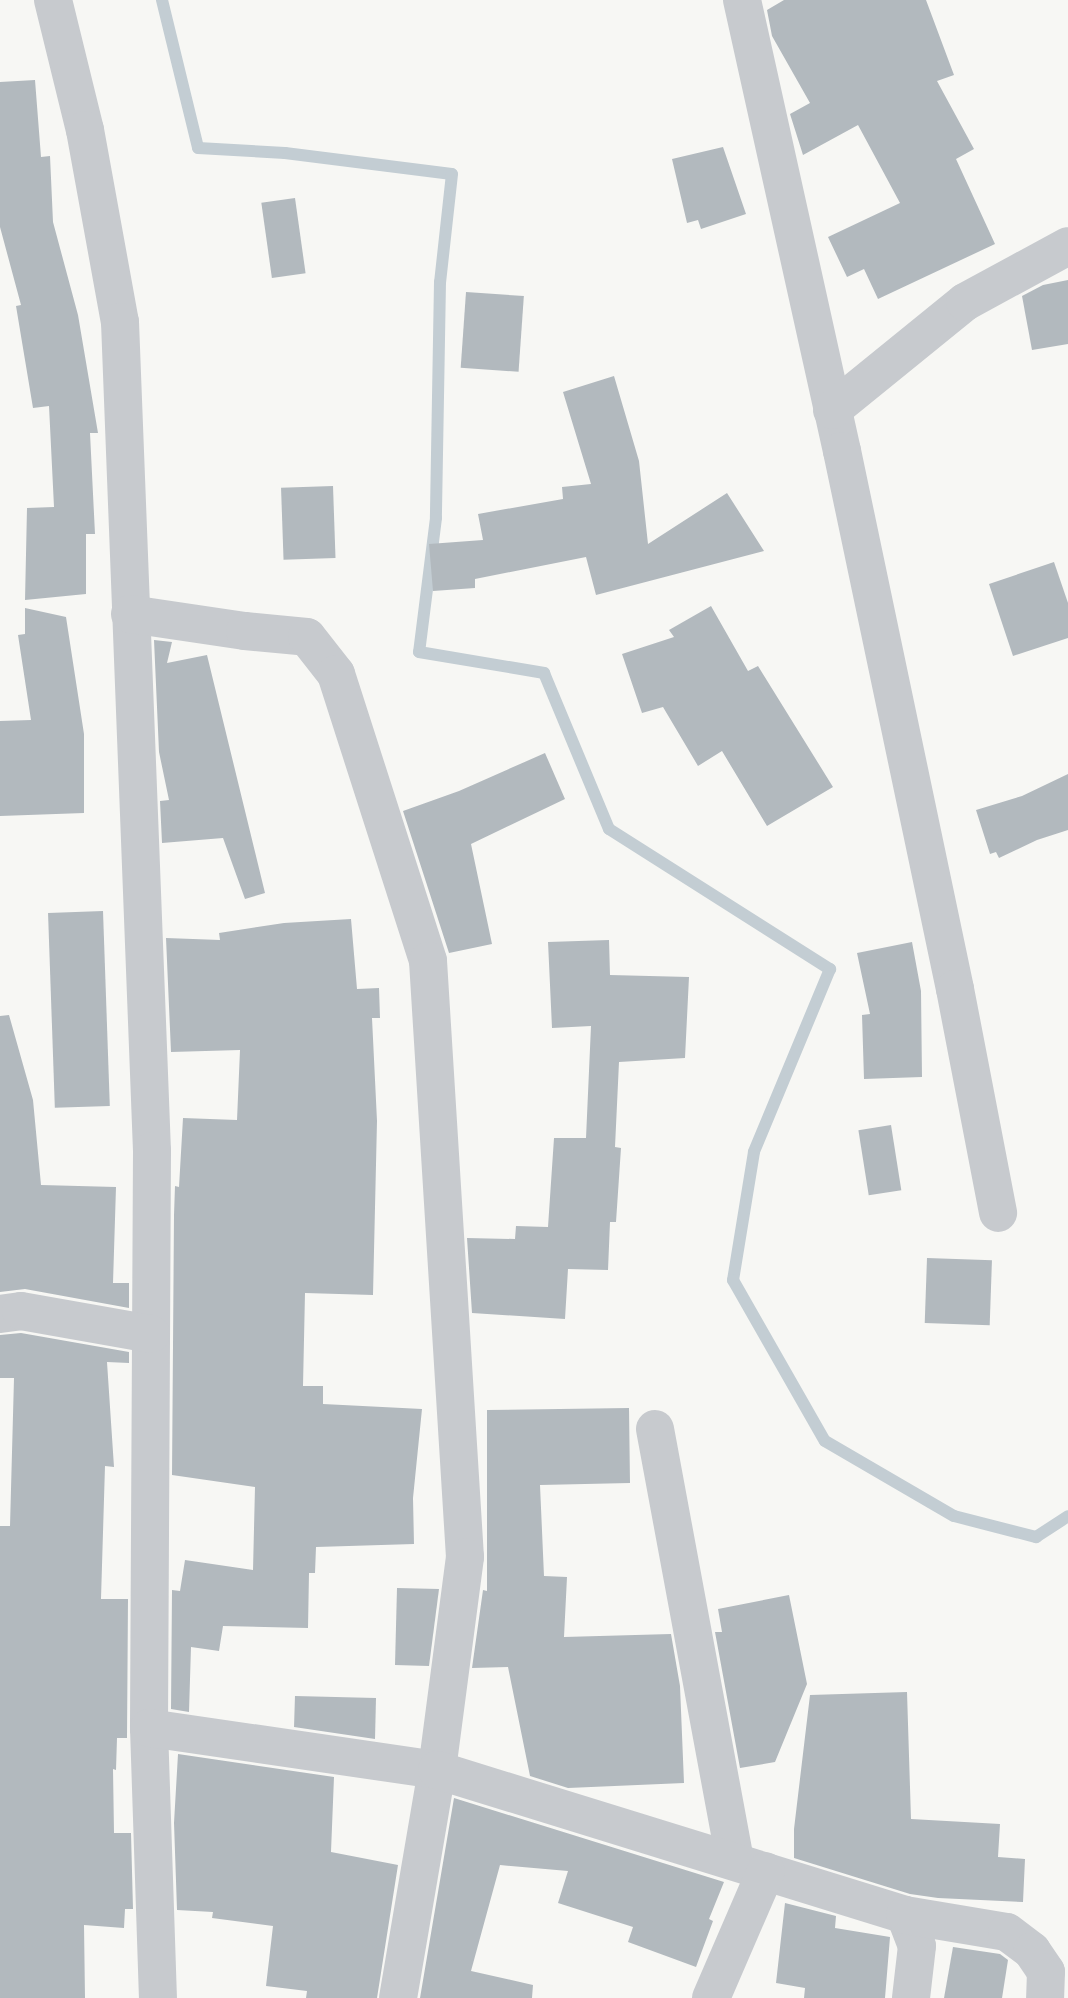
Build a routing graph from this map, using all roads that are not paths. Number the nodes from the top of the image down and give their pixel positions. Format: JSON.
{"nodes":[{"id":1,"x":53,"y":0,"type":"edge"},
{"id":2,"x":742,"y":0,"type":"edge"},
{"id":3,"x":1068,"y":246,"type":"edge"},
{"id":4,"x":832,"y":410,"type":"junction"},
{"id":5,"x":130,"y":614,"type":"junction"},
{"id":6,"x":998,"y":1213,"type":"dead end"},
{"id":7,"x":0,"y":1314,"type":"edge"},
{"id":8,"x":151,"y":1334,"type":"junction"},
{"id":9,"x":655,"y":1429,"type":"dead end"},
{"id":10,"x":149,"y":1728,"type":"junction"},
{"id":11,"x":437,"y":1770,"type":"junction"},
{"id":12,"x":750,"y":1866,"type":"junction"},
{"id":13,"x":905,"y":1914,"type":"junction"},
{"id":14,"x":158,"y":1998,"type":"edge"},
{"id":15,"x":398,"y":1998,"type":"edge"},
{"id":16,"x":711,"y":1998,"type":"edge"},
{"id":17,"x":911,"y":1998,"type":"edge"},
{"id":18,"x":1045,"y":1998,"type":"edge"}],
"edges":[{"from":1,"to":5,"type":"street"},
{"from":2,"to":4,"type":"street"},
{"from":3,"to":4,"type":"street"},
{"from":4,"to":6,"type":"street"},
{"from":5,"to":8,"type":"street"},
{"from":5,"to":11,"type":"street"},
{"from":7,"to":8,"type":"street"},
{"from":8,"to":10,"type":"street"},
{"from":9,"to":12,"type":"street"},
{"from":10,"to":11,"type":"street"},
{"from":10,"to":14,"type":"street"},
{"from":11,"to":12,"type":"street"},
{"from":11,"to":15,"type":"street"},
{"from":12,"to":13,"type":"street"},
{"from":12,"to":16,"type":"street"},
{"from":13,"to":17,"type":"street"},
{"from":13,"to":18,"type":"street"}]}
